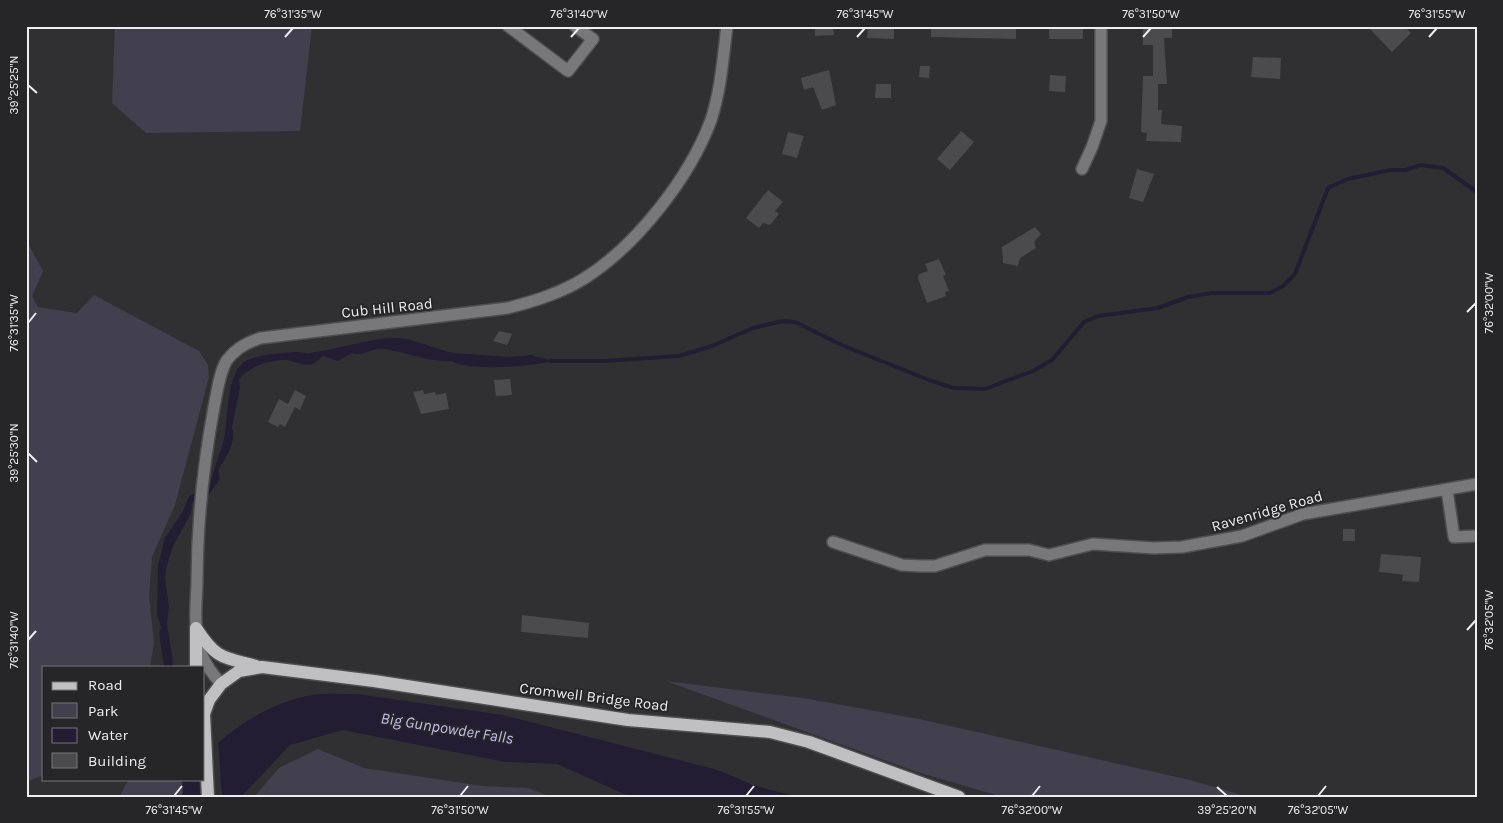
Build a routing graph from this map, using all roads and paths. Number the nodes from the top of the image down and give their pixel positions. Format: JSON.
{"nodes":[{"id":1,"x":508,"y":26,"type":"edge"},
{"id":2,"x":575,"y":26,"type":"edge"},
{"id":3,"x":727,"y":26,"type":"edge"},
{"id":4,"x":1101,"y":26,"type":"edge"},
{"id":5,"x":1082,"y":170,"type":"dead end"},
{"id":6,"x":1477,"y":484,"type":"edge"},
{"id":7,"x":1447,"y":490,"type":"junction"},
{"id":8,"x":1477,"y":536,"type":"edge"},
{"id":9,"x":833,"y":542,"type":"dead end"},
{"id":10,"x":196,"y":628,"type":"junction"},
{"id":11,"x":196,"y":666,"type":"edge"},
{"id":12,"x":262,"y":667,"type":"junction"},
{"id":13,"x":221,"y":684,"type":"junction"},
{"id":14,"x":205,"y":710,"type":"edge"},
{"id":15,"x":205,"y":730,"type":"edge"},
{"id":16,"x":208,"y":797,"type":"edge"},
{"id":17,"x":959,"y":797,"type":"edge"}],
"edges":[{"from":1,"to":2,"type":"street"},
{"from":3,"to":10,"type":"street","name":"Cub Hill Road"},
{"from":4,"to":5,"type":"street"},
{"from":6,"to":7,"type":"street","name":"Ravenridge Road"},
{"from":7,"to":8,"type":"street"},
{"from":7,"to":9,"type":"street","name":"Ravenridge Road"},
{"from":10,"to":11,"type":"main road"},
{"from":10,"to":12,"type":"main road"},
{"from":10,"to":13,"type":"street","name":"Cub Hill Road"},
{"from":12,"to":13,"type":"main road","name":"Cromwell Bridge Road"},
{"from":12,"to":17,"type":"main road","name":"Cromwell Bridge Road"},
{"from":13,"to":14,"type":"main road"},
{"from":15,"to":16,"type":"main road"}]}
